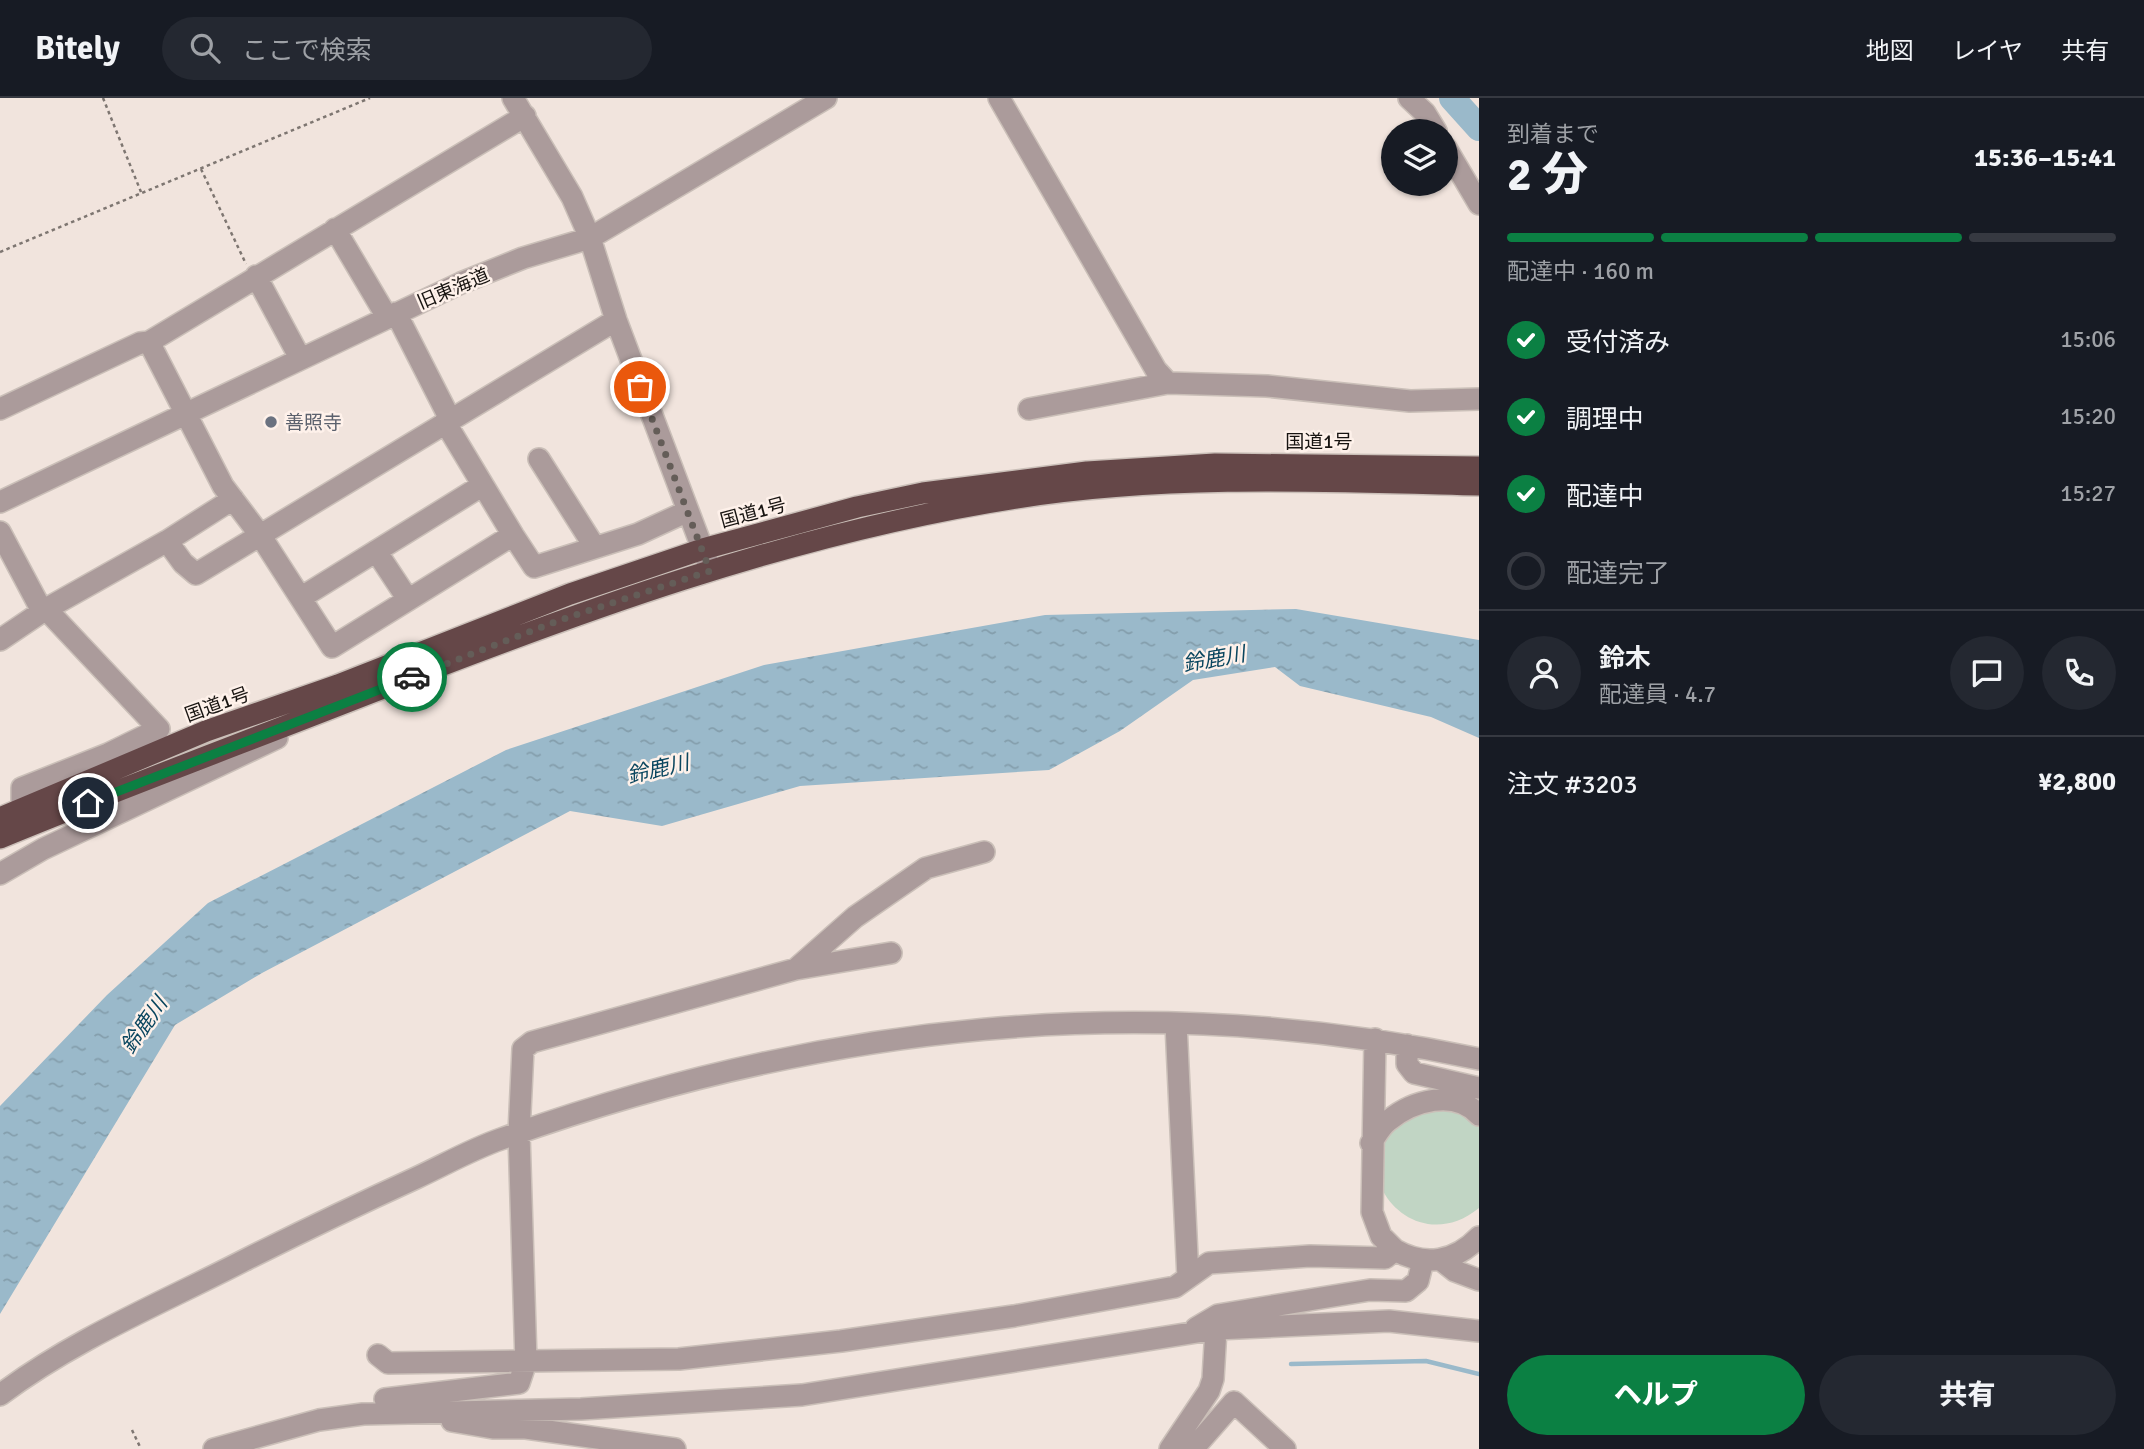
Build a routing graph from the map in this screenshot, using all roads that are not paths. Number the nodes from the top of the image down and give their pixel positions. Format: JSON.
{"nodes":[{"id":1,"x":513,"y":98,"type":"edge"},
{"id":2,"x":826,"y":98,"type":"edge"},
{"id":3,"x":999,"y":98,"type":"edge"},
{"id":4,"x":1409,"y":98,"type":"edge"},
{"id":5,"x":525,"y":116,"type":"junction"},
{"id":6,"x":1429,"y":119,"type":"edge"},
{"id":7,"x":1458,"y":168,"type":"edge"},
{"id":8,"x":1479,"y":204,"type":"edge"},
{"id":9,"x":335,"y":229,"type":"junction"},
{"id":10,"x":594,"y":236,"type":"junction"},
{"id":11,"x":255,"y":277,"type":"junction"},
{"id":12,"x":392,"y":315,"type":"junction"},
{"id":13,"x":616,"y":320,"type":"junction"},
{"id":14,"x":149,"y":342,"type":"junction"},
{"id":15,"x":300,"y":358,"type":"junction"},
{"id":16,"x":1168,"y":383,"type":"junction"},
{"id":17,"x":1479,"y":399,"type":"edge"},
{"id":18,"x":0,"y":409,"type":"edge"},
{"id":19,"x":1029,"y":409,"type":"dead end"},
{"id":20,"x":186,"y":413,"type":"junction"},
{"id":21,"x":447,"y":421,"type":"junction"},
{"id":22,"x":539,"y":459,"type":"dead end"},
{"id":23,"x":1479,"y":467,"type":"edge"},
{"id":24,"x":483,"y":485,"type":"junction"},
{"id":25,"x":1479,"y":485,"type":"edge"},
{"id":26,"x":233,"y":499,"type":"junction"},
{"id":27,"x":0,"y":502,"type":"edge"},
{"id":28,"x":688,"y":511,"type":"junction"},
{"id":29,"x":0,"y":533,"type":"edge"},
{"id":30,"x":260,"y":535,"type":"junction"},
{"id":31,"x":513,"y":535,"type":"junction"},
{"id":32,"x":167,"y":541,"type":"junction"},
{"id":33,"x":594,"y":546,"type":"junction"},
{"id":34,"x":703,"y":549,"type":"junction"},
{"id":35,"x":376,"y":551,"type":"junction"},
{"id":36,"x":710,"y":571,"type":"junction"},
{"id":37,"x":302,"y":597,"type":"junction"},
{"id":38,"x":407,"y":598,"type":"junction"},
{"id":39,"x":44,"y":610,"type":"junction"},
{"id":40,"x":0,"y":640,"type":"edge"},
{"id":41,"x":360,"y":697,"type":"junction"},
{"id":42,"x":22,"y":810,"type":"junction"},
{"id":43,"x":0,"y":818,"type":"edge"},
{"id":44,"x":0,"y":838,"type":"edge"},
{"id":45,"x":984,"y":852,"type":"dead end"},
{"id":46,"x":0,"y":874,"type":"edge"},
{"id":47,"x":891,"y":953,"type":"dead end"},
{"id":48,"x":796,"y":969,"type":"junction"},
{"id":49,"x":1176,"y":1024,"type":"junction"},
{"id":50,"x":1375,"y":1039,"type":"junction"},
{"id":51,"x":1407,"y":1045,"type":"junction"},
{"id":52,"x":1467,"y":1056,"type":"edge"},
{"id":53,"x":1458,"y":1097,"type":"edge"},
{"id":54,"x":519,"y":1133,"type":"junction"},
{"id":55,"x":1371,"y":1143,"type":"junction"},
{"id":56,"x":1479,"y":1237,"type":"edge"},
{"id":57,"x":1395,"y":1250,"type":"junction"},
{"id":58,"x":1432,"y":1261,"type":"junction"},
{"id":59,"x":1188,"y":1278,"type":"junction"},
{"id":60,"x":1479,"y":1280,"type":"edge"},
{"id":61,"x":1216,"y":1329,"type":"junction"},
{"id":62,"x":1479,"y":1331,"type":"edge"},
{"id":63,"x":1189,"y":1333,"type":"junction"},
{"id":64,"x":378,"y":1355,"type":"dead end"},
{"id":65,"x":526,"y":1362,"type":"junction"},
{"id":66,"x":0,"y":1395,"type":"edge"},
{"id":67,"x":405,"y":1411,"type":"junction"},
{"id":68,"x":352,"y":1415,"type":"junction"},
{"id":69,"x":214,"y":1449,"type":"edge"},
{"id":70,"x":675,"y":1449,"type":"edge"},
{"id":71,"x":1170,"y":1449,"type":"edge"},
{"id":72,"x":1194,"y":1449,"type":"edge"},
{"id":73,"x":1285,"y":1449,"type":"edge"}],
"edges":[{"from":1,"to":5,"type":"street"},
{"from":2,"to":10,"type":"street","name":"旧東海道"},
{"from":3,"to":16,"type":"street"},
{"from":4,"to":6,"type":"street"},
{"from":5,"to":9,"type":"street"},
{"from":5,"to":10,"type":"street"},
{"from":7,"to":8,"type":"street"},
{"from":9,"to":11,"type":"street"},
{"from":9,"to":12,"type":"street"},
{"from":10,"to":12,"type":"street","name":"旧東海道"},
{"from":10,"to":13,"type":"street"},
{"from":11,"to":14,"type":"street"},
{"from":11,"to":15,"type":"street"},
{"from":12,"to":15,"type":"street","name":"旧東海道"},
{"from":12,"to":21,"type":"street"},
{"from":13,"to":21,"type":"street"},
{"from":13,"to":28,"type":"street"},
{"from":14,"to":18,"type":"street"},
{"from":14,"to":20,"type":"street"},
{"from":15,"to":20,"type":"street","name":"旧東海道"},
{"from":16,"to":17,"type":"street"},
{"from":16,"to":19,"type":"street"},
{"from":20,"to":26,"type":"street"},
{"from":20,"to":27,"type":"street","name":"旧東海道"},
{"from":21,"to":24,"type":"street"},
{"from":21,"to":30,"type":"street"},
{"from":22,"to":33,"type":"street"},
{"from":23,"to":34,"type":"highway","name":"国道1号"},
{"from":24,"to":31,"type":"street"},
{"from":24,"to":35,"type":"street"},
{"from":25,"to":36,"type":"highway"},
{"from":26,"to":30,"type":"street"},
{"from":26,"to":32,"type":"street"},
{"from":28,"to":33,"type":"street"},
{"from":28,"to":34,"type":"street"},
{"from":29,"to":39,"type":"street"},
{"from":30,"to":32,"type":"street"},
{"from":30,"to":37,"type":"street"},
{"from":31,"to":33,"type":"street"},
{"from":31,"to":38,"type":"street"},
{"from":32,"to":39,"type":"street"},
{"from":34,"to":36,"type":"street"},
{"from":34,"to":42,"type":"highway","name":"国道1号"},
{"from":35,"to":37,"type":"street"},
{"from":35,"to":38,"type":"street"},
{"from":36,"to":41,"type":"highway"},
{"from":37,"to":38,"type":"street"},
{"from":39,"to":40,"type":"street"},
{"from":39,"to":42,"type":"street"},
{"from":41,"to":44,"type":"highway"},
{"from":41,"to":46,"type":"street"},
{"from":42,"to":43,"type":"highway","name":"国道1号"},
{"from":45,"to":48,"type":"street"},
{"from":47,"to":48,"type":"street"},
{"from":48,"to":54,"type":"street"},
{"from":49,"to":50,"type":"street"},
{"from":49,"to":54,"type":"street"},
{"from":49,"to":59,"type":"street"},
{"from":50,"to":51,"type":"street"},
{"from":50,"to":55,"type":"street"},
{"from":51,"to":52,"type":"street"},
{"from":51,"to":53,"type":"street"},
{"from":52,"to":53,"type":"street"},
{"from":53,"to":55,"type":"street"},
{"from":54,"to":65,"type":"street"},
{"from":54,"to":66,"type":"street"},
{"from":55,"to":57,"type":"street"},
{"from":56,"to":58,"type":"street"},
{"from":57,"to":58,"type":"street"},
{"from":57,"to":59,"type":"street"},
{"from":58,"to":60,"type":"street"},
{"from":58,"to":63,"type":"street"},
{"from":59,"to":65,"type":"street"},
{"from":61,"to":62,"type":"street"},
{"from":61,"to":63,"type":"street"},
{"from":61,"to":71,"type":"street"},
{"from":63,"to":67,"type":"street"},
{"from":64,"to":65,"type":"street"},
{"from":65,"to":68,"type":"street"},
{"from":67,"to":68,"type":"street"},
{"from":67,"to":70,"type":"street"},
{"from":68,"to":69,"type":"street"},
{"from":72,"to":73,"type":"street"}]}
